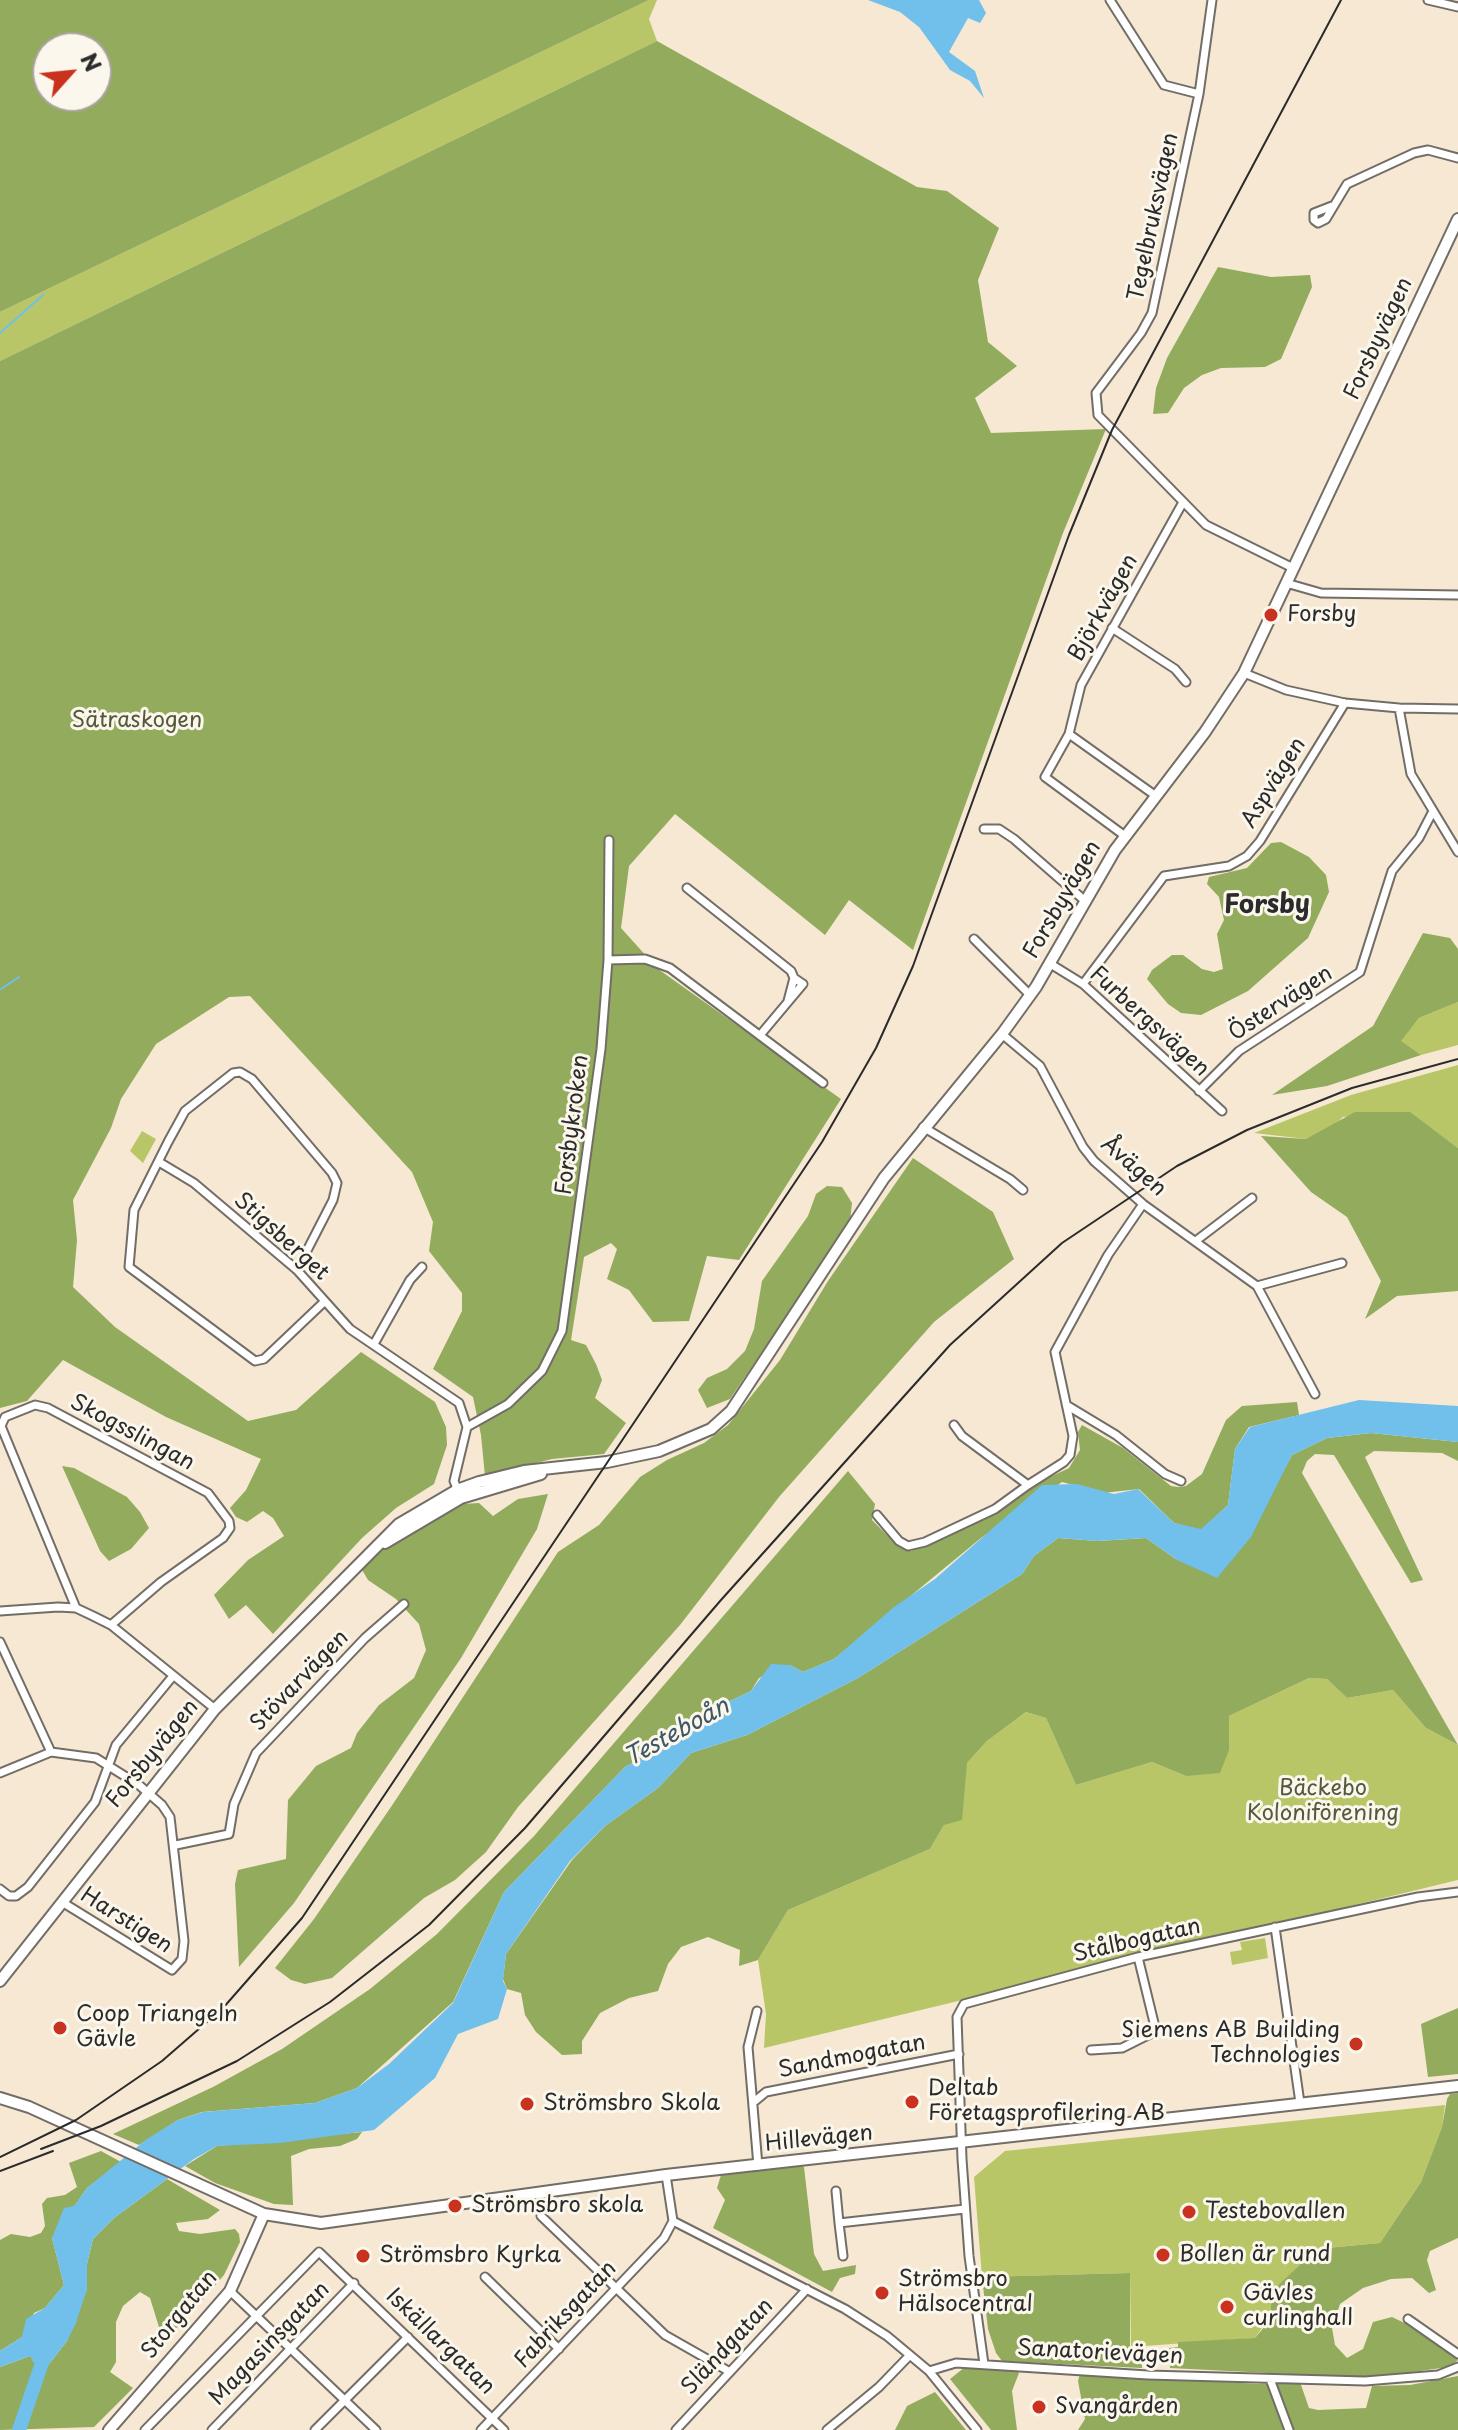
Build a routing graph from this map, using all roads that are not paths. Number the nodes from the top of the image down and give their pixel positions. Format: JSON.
{"nodes":[{"id":1,"x":1110,"y":0,"type":"edge"},
{"id":2,"x":1212,"y":0,"type":"edge"},
{"id":3,"x":1428,"y":0,"type":"edge"},
{"id":4,"x":1458,"y":7,"type":"edge"},
{"id":5,"x":1199,"y":94,"type":"junction"},
{"id":6,"x":1458,"y":158,"type":"edge"},
{"id":7,"x":1332,"y":206,"type":"dead end"},
{"id":8,"x":1458,"y":219,"type":"edge"},
{"id":9,"x":1182,"y":504,"type":"junction"},
{"id":10,"x":1293,"y":568,"type":"junction"},
{"id":11,"x":1286,"y":583,"type":"junction"},
{"id":12,"x":1458,"y":595,"type":"edge"},
{"id":13,"x":1112,"y":628,"type":"junction"},
{"id":14,"x":1244,"y":673,"type":"junction"},
{"id":15,"x":1186,"y":682,"type":"dead end"},
{"id":16,"x":1345,"y":703,"type":"junction"},
{"id":17,"x":1399,"y":708,"type":"junction"},
{"id":18,"x":1458,"y":709,"type":"edge"},
{"id":19,"x":1069,"y":734,"type":"junction"},
{"id":20,"x":1156,"y":796,"type":"junction"},
{"id":21,"x":1432,"y":813,"type":"junction"},
{"id":22,"x":984,"y":829,"type":"dead end"},
{"id":23,"x":1125,"y":836,"type":"junction"},
{"id":24,"x":609,"y":840,"type":"dead end"},
{"id":25,"x":1458,"y":852,"type":"edge"},
{"id":26,"x":687,"y":888,"type":"dead end"},
{"id":27,"x":1084,"y":900,"type":"junction"},
{"id":28,"x":974,"y":939,"type":"dead end"},
{"id":29,"x":608,"y":960,"type":"junction"},
{"id":30,"x":1049,"y":963,"type":"junction"},
{"id":31,"x":1083,"y":984,"type":"junction"},
{"id":32,"x":1030,"y":995,"type":"junction"},
{"id":33,"x":761,"y":1034,"type":"junction"},
{"id":34,"x":1002,"y":1034,"type":"junction"},
{"id":35,"x":823,"y":1083,"type":"dead end"},
{"id":36,"x":1199,"y":1091,"type":"junction"},
{"id":37,"x":1222,"y":1111,"type":"dead end"},
{"id":38,"x":923,"y":1127,"type":"junction"},
{"id":39,"x":159,"y":1162,"type":"junction"},
{"id":40,"x":1023,"y":1190,"type":"dead end"},
{"id":41,"x":1252,"y":1198,"type":"dead end"},
{"id":42,"x":1143,"y":1204,"type":"junction"},
{"id":43,"x":1197,"y":1240,"type":"junction"},
{"id":44,"x":1342,"y":1263,"type":"dead end"},
{"id":45,"x":422,"y":1267,"type":"dead end"},
{"id":46,"x":297,"y":1270,"type":"junction"},
{"id":47,"x":1257,"y":1286,"type":"junction"},
{"id":48,"x":324,"y":1302,"type":"junction"},
{"id":49,"x":374,"y":1344,"type":"junction"},
{"id":50,"x":1315,"y":1394,"type":"dead end"},
{"id":51,"x":1068,"y":1406,"type":"junction"},
{"id":52,"x":954,"y":1425,"type":"dead end"},
{"id":53,"x":467,"y":1427,"type":"junction"},
{"id":54,"x":1181,"y":1481,"type":"dead end"},
{"id":55,"x":1028,"y":1485,"type":"junction"},
{"id":56,"x":459,"y":1494,"type":"junction"},
{"id":57,"x":877,"y":1515,"type":"dead end"},
{"id":58,"x":404,"y":1604,"type":"dead end"},
{"id":59,"x":76,"y":1608,"type":"junction"},
{"id":60,"x":0,"y":1611,"type":"edge"},
{"id":61,"x":111,"y":1625,"type":"junction"},
{"id":62,"x":0,"y":1642,"type":"edge"},
{"id":63,"x":173,"y":1676,"type":"junction"},
{"id":64,"x":215,"y":1709,"type":"junction"},
{"id":65,"x":51,"y":1752,"type":"junction"},
{"id":66,"x":107,"y":1763,"type":"junction"},
{"id":67,"x":0,"y":1773,"type":"edge"},
{"id":68,"x":148,"y":1792,"type":"junction"},
{"id":69,"x":176,"y":1845,"type":"junction"},
{"id":70,"x":0,"y":1889,"type":"edge"},
{"id":71,"x":1458,"y":1892,"type":"edge"},
{"id":72,"x":62,"y":1902,"type":"junction"},
{"id":73,"x":1275,"y":1927,"type":"junction"},
{"id":74,"x":1138,"y":1957,"type":"junction"},
{"id":75,"x":0,"y":1981,"type":"edge"},
{"id":76,"x":757,"y":2011,"type":"dead end"},
{"id":77,"x":1091,"y":2050,"type":"dead end"},
{"id":78,"x":959,"y":2054,"type":"junction"},
{"id":79,"x":1458,"y":2086,"type":"edge"},
{"id":80,"x":0,"y":2098,"type":"edge"},
{"id":81,"x":755,"y":2101,"type":"junction"},
{"id":82,"x":1300,"y":2103,"type":"junction"},
{"id":83,"x":963,"y":2143,"type":"junction"},
{"id":84,"x":758,"y":2166,"type":"junction"},
{"id":85,"x":666,"y":2175,"type":"junction"},
{"id":86,"x":836,"y":2191,"type":"dead end"},
{"id":87,"x":965,"y":2209,"type":"junction"},
{"id":88,"x":264,"y":2214,"type":"junction"},
{"id":89,"x":541,"y":2216,"type":"dead end"},
{"id":90,"x":673,"y":2221,"type":"junction"},
{"id":91,"x":839,"y":2223,"type":"junction"},
{"id":92,"x":843,"y":2256,"type":"dead end"},
{"id":93,"x":485,"y":2277,"type":"dead end"},
{"id":94,"x":354,"y":2283,"type":"junction"},
{"id":95,"x":616,"y":2288,"type":"junction"},
{"id":96,"x":807,"y":2289,"type":"junction"},
{"id":97,"x":230,"y":2291,"type":"junction"},
{"id":98,"x":257,"y":2313,"type":"junction"},
{"id":99,"x":1408,"y":2319,"type":"dead end"},
{"id":100,"x":408,"y":2337,"type":"junction"},
{"id":101,"x":292,"y":2348,"type":"junction"},
{"id":102,"x":559,"y":2349,"type":"junction"},
{"id":103,"x":1458,"y":2354,"type":"edge"},
{"id":104,"x":910,"y":2355,"type":"junction"},
{"id":105,"x":984,"y":2364,"type":"junction"},
{"id":106,"x":1458,"y":2367,"type":"edge"},
{"id":107,"x":929,"y":2371,"type":"junction"},
{"id":108,"x":730,"y":2372,"type":"junction"},
{"id":109,"x":1270,"y":2379,"type":"junction"},
{"id":110,"x":346,"y":2401,"type":"junction"},
{"id":111,"x":492,"y":2419,"type":"junction"},
{"id":112,"x":109,"y":2430,"type":"edge"},
{"id":113,"x":145,"y":2430,"type":"edge"},
{"id":114,"x":212,"y":2430,"type":"edge"},
{"id":115,"x":315,"y":2430,"type":"edge"},
{"id":116,"x":376,"y":2430,"type":"edge"},
{"id":117,"x":481,"y":2430,"type":"edge"},
{"id":118,"x":504,"y":2430,"type":"edge"},
{"id":119,"x":676,"y":2430,"type":"edge"},
{"id":120,"x":827,"y":2430,"type":"edge"},
{"id":121,"x":977,"y":2430,"type":"edge"},
{"id":122,"x":1289,"y":2430,"type":"edge"}],
"edges":[{"from":1,"to":5,"type":"street"},
{"from":2,"to":5,"type":"street","name":"Tegelbruksvägen"},
{"from":3,"to":4,"type":"street"},
{"from":5,"to":9,"type":"street","name":"Tegelbruksvägen"},
{"from":6,"to":7,"type":"street"},
{"from":8,"to":10,"type":"street","name":"Forsbyvägen"},
{"from":9,"to":10,"type":"street","name":"Tegelbruksvägen"},
{"from":9,"to":13,"type":"street","name":"Björkvägen"},
{"from":10,"to":11,"type":"street","name":"Forsbyvägen"},
{"from":11,"to":12,"type":"street"},
{"from":11,"to":14,"type":"street","name":"Forsbyvägen"},
{"from":13,"to":15,"type":"street"},
{"from":13,"to":19,"type":"street","name":"Björkvägen"},
{"from":14,"to":16,"type":"street"},
{"from":14,"to":20,"type":"street","name":"Forsbyvägen"},
{"from":16,"to":17,"type":"street"},
{"from":16,"to":31,"type":"street","name":"Aspvägen"},
{"from":17,"to":18,"type":"street"},
{"from":17,"to":21,"type":"street"},
{"from":19,"to":20,"type":"street"},
{"from":19,"to":23,"type":"street","name":"Björkvägen"},
{"from":20,"to":23,"type":"street","name":"Forsbyvägen"},
{"from":21,"to":25,"type":"street"},
{"from":21,"to":36,"type":"street","name":"Östervägen"},
{"from":22,"to":27,"type":"street"},
{"from":23,"to":27,"type":"street","name":"Forsbyvägen"},
{"from":24,"to":29,"type":"street","name":"Forsbykroken"},
{"from":26,"to":33,"type":"street"},
{"from":27,"to":30,"type":"street","name":"Forsbyvägen"},
{"from":28,"to":32,"type":"street"},
{"from":29,"to":33,"type":"street"},
{"from":29,"to":53,"type":"street","name":"Forsbykroken"},
{"from":30,"to":31,"type":"street","name":"Furbergsvägen"},
{"from":30,"to":32,"type":"street","name":"Forsbyvägen"},
{"from":31,"to":36,"type":"street","name":"Furbergsvägen"},
{"from":32,"to":34,"type":"street","name":"Forsbyvägen"},
{"from":33,"to":35,"type":"street"},
{"from":34,"to":38,"type":"street","name":"Forsbyvägen"},
{"from":34,"to":42,"type":"street","name":"Åvägen"},
{"from":36,"to":37,"type":"street","name":"Furbergsvägen"},
{"from":38,"to":40,"type":"street"},
{"from":38,"to":56,"type":"street","name":"Forsbyvägen"},
{"from":39,"to":46,"type":"street","name":"Stigsberget"},
{"from":39,"to":46,"type":"street"},
{"from":39,"to":48,"type":"street"},
{"from":41,"to":43,"type":"street"},
{"from":42,"to":43,"type":"street","name":"Åvägen"},
{"from":42,"to":51,"type":"street"},
{"from":43,"to":47,"type":"street","name":"Åvägen"},
{"from":44,"to":47,"type":"street"},
{"from":45,"to":49,"type":"street"},
{"from":46,"to":48,"type":"street","name":"Stigsberget"},
{"from":47,"to":50,"type":"street","name":"Åvägen"},
{"from":48,"to":49,"type":"street","name":"Stigsberget"},
{"from":49,"to":53,"type":"street","name":"Stigsberget"},
{"from":51,"to":54,"type":"street"},
{"from":51,"to":55,"type":"street"},
{"from":52,"to":55,"type":"street"},
{"from":53,"to":56,"type":"street"},
{"from":55,"to":57,"type":"street"},
{"from":56,"to":64,"type":"street","name":"Forsbyvägen"},
{"from":58,"to":69,"type":"street","name":"Stövarvägen"},
{"from":59,"to":60,"type":"street"},
{"from":59,"to":61,"type":"street"},
{"from":59,"to":61,"type":"street","name":"Skogsslingan"},
{"from":61,"to":63,"type":"street"},
{"from":62,"to":65,"type":"street"},
{"from":63,"to":64,"type":"street"},
{"from":63,"to":66,"type":"street"},
{"from":64,"to":68,"type":"street","name":"Forsbyvägen"},
{"from":65,"to":66,"type":"street"},
{"from":65,"to":67,"type":"street"},
{"from":66,"to":68,"type":"street"},
{"from":66,"to":70,"type":"street"},
{"from":68,"to":69,"type":"street"},
{"from":68,"to":72,"type":"street","name":"Forsbyvägen"},
{"from":69,"to":72,"type":"street","name":"Harstigen"},
{"from":71,"to":73,"type":"street","name":"Stålbogatan"},
{"from":72,"to":75,"type":"street","name":"Forsbyvägen"},
{"from":73,"to":74,"type":"street","name":"Stålbogatan"},
{"from":73,"to":82,"type":"street"},
{"from":74,"to":77,"type":"street"},
{"from":74,"to":78,"type":"street","name":"Stålbogatan"},
{"from":76,"to":81,"type":"street","name":"Sandmogatan"},
{"from":78,"to":81,"type":"street","name":"Sandmogatan"},
{"from":78,"to":83,"type":"street","name":"Stålbogatan"},
{"from":79,"to":82,"type":"street","name":"Hillevägen"},
{"from":80,"to":88,"type":"street","name":"Hillevägen"},
{"from":81,"to":84,"type":"street","name":"Sandmogatan"},
{"from":82,"to":83,"type":"street","name":"Hillevägen"},
{"from":83,"to":84,"type":"street","name":"Hillevägen"},
{"from":83,"to":87,"type":"street","name":"Stålbogatan"},
{"from":84,"to":85,"type":"street","name":"Hillevägen"},
{"from":85,"to":88,"type":"street","name":"Hillevägen"},
{"from":85,"to":90,"type":"street"},
{"from":86,"to":91,"type":"street"},
{"from":87,"to":91,"type":"street"},
{"from":87,"to":105,"type":"street","name":"Stålbogatan"},
{"from":88,"to":97,"type":"street","name":"Storgatan"},
{"from":89,"to":95,"type":"street"},
{"from":90,"to":95,"type":"street","name":"Fabriksgatan"},
{"from":90,"to":96,"type":"street"},
{"from":91,"to":92,"type":"street"},
{"from":93,"to":102,"type":"street"},
{"from":94,"to":98,"type":"street","name":"Iskällargatan"},
{"from":94,"to":100,"type":"street","name":"Iskällargatan"},
{"from":94,"to":101,"type":"street","name":"Magasinsgatan"},
{"from":95,"to":102,"type":"street","name":"Fabriksgatan"},
{"from":95,"to":108,"type":"street"},
{"from":96,"to":104,"type":"street"},
{"from":96,"to":108,"type":"street","name":"Sländgatan"},
{"from":97,"to":98,"type":"street"},
{"from":97,"to":112,"type":"street","name":"Storgatan"},
{"from":98,"to":101,"type":"street"},
{"from":98,"to":113,"type":"street","name":"Magasinsgatan"},
{"from":99,"to":103,"type":"street"},
{"from":100,"to":110,"type":"street"},
{"from":100,"to":111,"type":"street","name":"Iskällargatan"},
{"from":101,"to":110,"type":"street"},
{"from":101,"to":114,"type":"street","name":"Magasinsgatan"},
{"from":102,"to":111,"type":"street","name":"Fabriksgatan"},
{"from":104,"to":107,"type":"street"},
{"from":104,"to":120,"type":"street"},
{"from":105,"to":107,"type":"street","name":"Sanatorievägen"},
{"from":105,"to":109,"type":"street","name":"Sanatorievägen"},
{"from":106,"to":109,"type":"street","name":"Sanatorievägen"},
{"from":107,"to":121,"type":"street"},
{"from":108,"to":119,"type":"street","name":"Sländgatan"},
{"from":109,"to":122,"type":"street"},
{"from":110,"to":115,"type":"street"},
{"from":110,"to":116,"type":"street"},
{"from":111,"to":117,"type":"street","name":"Fabriksgatan"},
{"from":111,"to":118,"type":"street","name":"Iskällargatan"}]}
